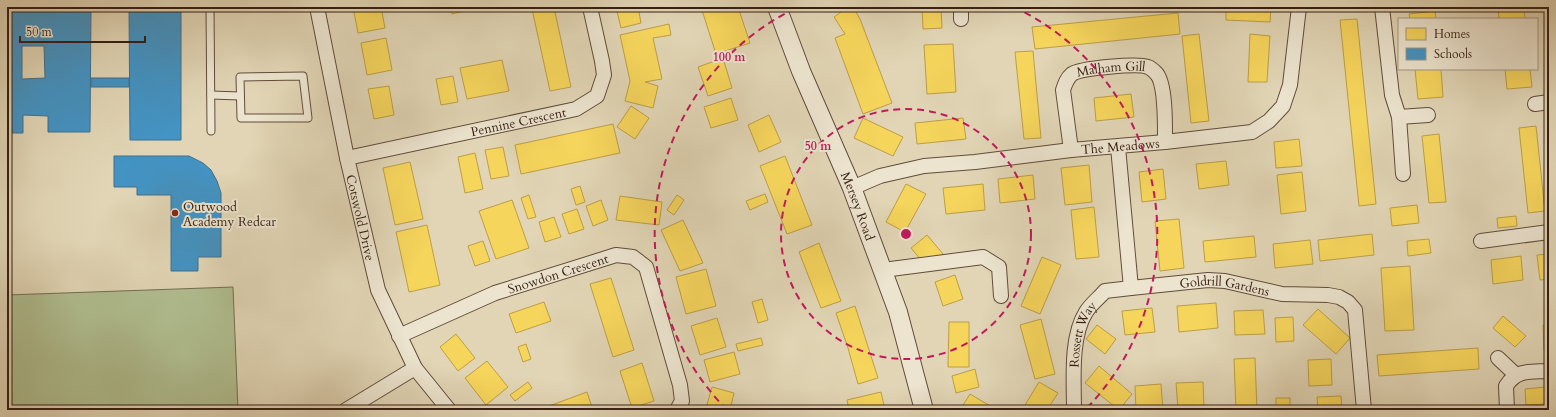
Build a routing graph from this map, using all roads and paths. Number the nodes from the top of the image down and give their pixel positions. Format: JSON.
{"nodes":[{"id":1,"x":210,"y":7,"type":"edge"},
{"id":2,"x":317,"y":7,"type":"edge"},
{"id":3,"x":590,"y":7,"type":"edge"},
{"id":4,"x":777,"y":7,"type":"edge"},
{"id":5,"x":1299,"y":7,"type":"edge"},
{"id":6,"x":1382,"y":7,"type":"edge"},
{"id":7,"x":211,"y":95,"type":"junction"},
{"id":8,"x":240,"y":96,"type":"junction"},
{"id":9,"x":1549,"y":102,"type":"edge"},
{"id":10,"x":1535,"y":104,"type":"dead end"},
{"id":11,"x":1428,"y":115,"type":"dead end"},
{"id":12,"x":1399,"y":117,"type":"junction"},
{"id":13,"x":211,"y":131,"type":"dead end"},
{"id":14,"x":1166,"y":142,"type":"junction"},
{"id":15,"x":1118,"y":147,"type":"junction"},
{"id":16,"x":1071,"y":150,"type":"junction"},
{"id":17,"x":347,"y":158,"type":"junction"},
{"id":18,"x":1403,"y":174,"type":"dead end"},
{"id":19,"x":852,"y":188,"type":"junction"},
{"id":20,"x":1549,"y":232,"type":"edge"},
{"id":21,"x":1481,"y":241,"type":"dead end"},
{"id":22,"x":883,"y":270,"type":"junction"},
{"id":23,"x":1131,"y":288,"type":"junction"},
{"id":24,"x":1002,"y":296,"type":"dead end"},
{"id":25,"x":399,"y":336,"type":"junction"},
{"id":26,"x":1498,"y":358,"type":"dead end"},
{"id":27,"x":415,"y":368,"type":"junction"},
{"id":28,"x":1549,"y":371,"type":"edge"},
{"id":29,"x":1515,"y":374,"type":"junction"},
{"id":30,"x":346,"y":410,"type":"edge"},
{"id":31,"x":449,"y":410,"type":"edge"},
{"id":32,"x":677,"y":410,"type":"edge"},
{"id":33,"x":924,"y":410,"type":"edge"},
{"id":34,"x":1074,"y":410,"type":"edge"},
{"id":35,"x":1364,"y":410,"type":"edge"},
{"id":36,"x":1507,"y":410,"type":"edge"}],
"edges":[{"from":1,"to":7,"type":"lane"},
{"from":2,"to":17,"type":"street","name":"Cotswold Drive"},
{"from":3,"to":17,"type":"street","name":"Pennine Crescent"},
{"from":4,"to":19,"type":"street","name":"Mersey Road"},
{"from":5,"to":14,"type":"street","name":"The Meadows"},
{"from":6,"to":12,"type":"street"},
{"from":7,"to":8,"type":"lane"},
{"from":7,"to":13,"type":"lane"},
{"from":8,"to":8,"type":"lane"},
{"from":9,"to":10,"type":"street"},
{"from":11,"to":12,"type":"street"},
{"from":12,"to":18,"type":"street"},
{"from":14,"to":15,"type":"street","name":"The Meadows"},
{"from":14,"to":16,"type":"street","name":"Malham Gill"},
{"from":15,"to":16,"type":"street","name":"The Meadows"},
{"from":15,"to":23,"type":"street"},
{"from":16,"to":19,"type":"street","name":"The Meadows"},
{"from":17,"to":25,"type":"street","name":"Cotswold Drive"},
{"from":19,"to":22,"type":"street","name":"Mersey Road"},
{"from":20,"to":21,"type":"street"},
{"from":22,"to":24,"type":"street"},
{"from":22,"to":33,"type":"street","name":"Mersey Road"},
{"from":23,"to":34,"type":"street","name":"Rossett Way"},
{"from":23,"to":35,"type":"street","name":"Goldrill Gardens"},
{"from":25,"to":27,"type":"street","name":"Cotswold Drive"},
{"from":25,"to":32,"type":"street","name":"Snowdon Crescent"},
{"from":26,"to":29,"type":"street"},
{"from":27,"to":30,"type":"street"},
{"from":27,"to":31,"type":"street","name":"Cotswold Drive"},
{"from":28,"to":29,"type":"street"},
{"from":29,"to":36,"type":"street"}]}
